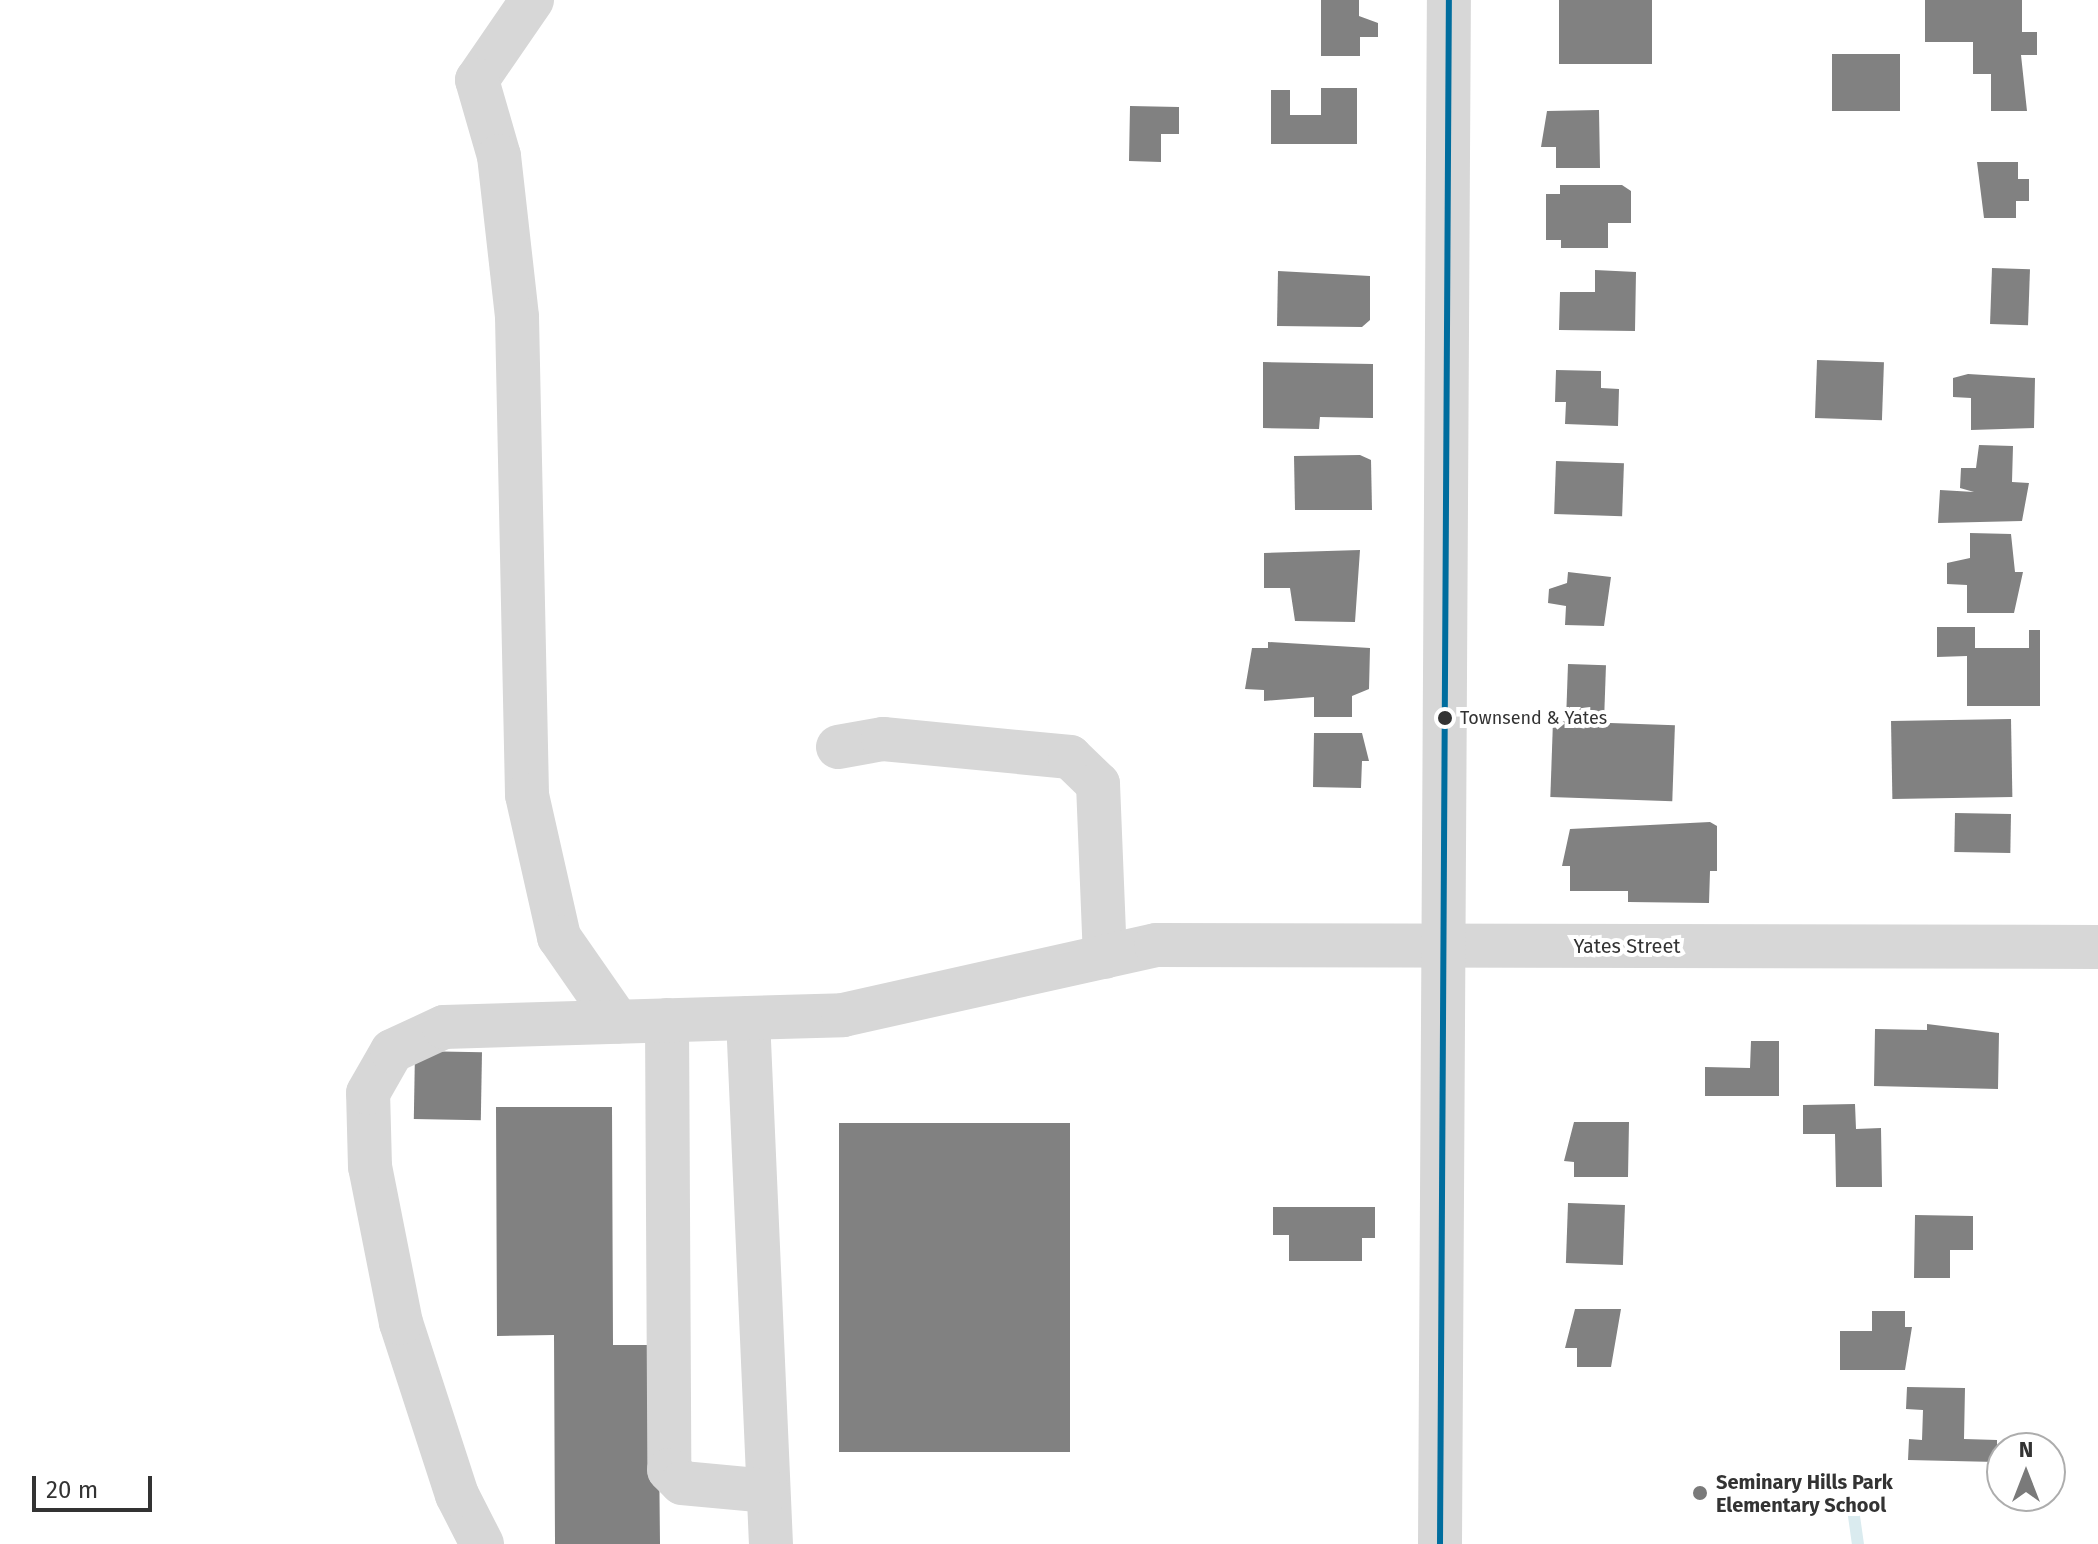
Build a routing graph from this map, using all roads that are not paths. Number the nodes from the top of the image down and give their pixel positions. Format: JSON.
{"nodes":[{"id":1,"x":532,"y":0,"type":"edge"},
{"id":2,"x":1449,"y":0,"type":"edge"},
{"id":3,"x":838,"y":747,"type":"dead end"},
{"id":4,"x":1438,"y":946,"type":"junction"},
{"id":5,"x":2098,"y":947,"type":"edge"},
{"id":6,"x":1105,"y":957,"type":"junction"},
{"id":7,"x":748,"y":1018,"type":"junction"},
{"id":8,"x":667,"y":1020,"type":"junction"},
{"id":9,"x":618,"y":1022,"type":"junction"},
{"id":10,"x":768,"y":1491,"type":"junction"},
{"id":11,"x":482,"y":1544,"type":"edge"},
{"id":12,"x":771,"y":1544,"type":"edge"},
{"id":13,"x":1440,"y":1544,"type":"edge"}],
"edges":[{"from":1,"to":9,"type":"street"},
{"from":2,"to":4,"type":"street"},
{"from":3,"to":6,"type":"street"},
{"from":4,"to":5,"type":"street","name":"Yates Street"},
{"from":4,"to":6,"type":"street","name":"Yates Street"},
{"from":4,"to":13,"type":"street"},
{"from":6,"to":7,"type":"street","name":"Yates Street"},
{"from":7,"to":8,"type":"street","name":"Yates Street"},
{"from":7,"to":10,"type":"street"},
{"from":8,"to":9,"type":"street","name":"Yates Street"},
{"from":8,"to":10,"type":"street"},
{"from":9,"to":11,"type":"street","name":"Yates Street"},
{"from":10,"to":12,"type":"street"}]}
